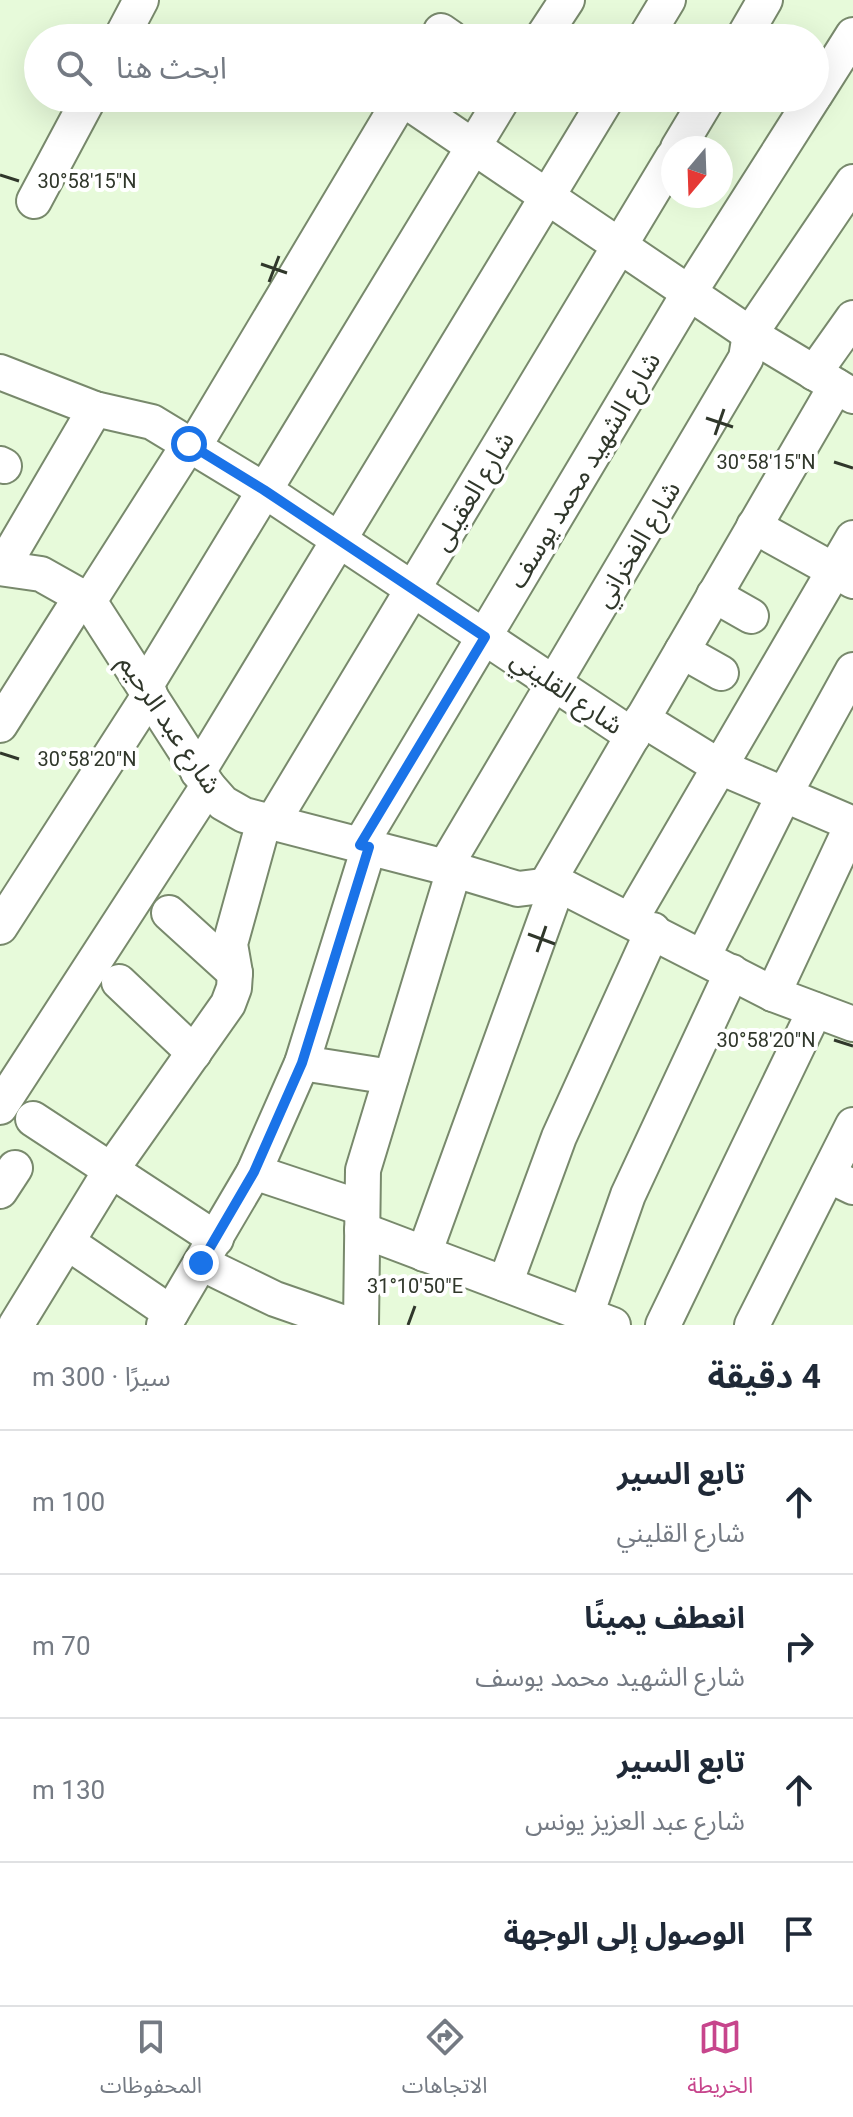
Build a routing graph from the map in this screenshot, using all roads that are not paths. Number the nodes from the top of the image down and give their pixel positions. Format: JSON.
{"nodes":[{"id":1,"x":141,"y":0,"type":"edge"},
{"id":2,"x":668,"y":0,"type":"edge"},
{"id":3,"x":765,"y":0,"type":"edge"},
{"id":4,"x":128,"y":24,"type":"edge"},
{"id":5,"x":653,"y":24,"type":"edge"},
{"id":6,"x":751,"y":24,"type":"edge"},
{"id":7,"x":853,"y":35,"type":"edge"},
{"id":8,"x":829,"y":73,"type":"edge"},
{"id":9,"x":82,"y":112,"type":"edge"},
{"id":10,"x":394,"y":112,"type":"edge"},
{"id":11,"x":422,"y":112,"type":"edge"},
{"id":12,"x":494,"y":112,"type":"edge"},
{"id":13,"x":598,"y":112,"type":"edge"},
{"id":14,"x":700,"y":112,"type":"edge"},
{"id":15,"x":804,"y":112,"type":"edge"},
{"id":16,"x":685,"y":136,"type":"edge"},
{"id":17,"x":472,"y":146,"type":"junction"},
{"id":18,"x":661,"y":177,"type":"edge"},
{"id":19,"x":853,"y":182,"type":"edge"},
{"id":20,"x":546,"y":196,"type":"junction"},
{"id":21,"x":34,"y":201,"type":"dead end"},
{"id":22,"x":620,"y":247,"type":"junction"},
{"id":23,"x":689,"y":293,"type":"junction"},
{"id":24,"x":853,"y":318,"type":"edge"},
{"id":25,"x":750,"y":334,"type":"junction"},
{"id":26,"x":0,"y":372,"type":"edge"},
{"id":27,"x":834,"y":385,"type":"edge"},
{"id":28,"x":95,"y":409,"type":"junction"},
{"id":29,"x":189,"y":444,"type":"junction"},
{"id":30,"x":264,"y":490,"type":"junction"},
{"id":31,"x":754,"y":526,"type":"junction"},
{"id":32,"x":853,"y":538,"type":"edge"},
{"id":33,"x":341,"y":541,"type":"junction"},
{"id":34,"x":1,"y":568,"type":"edge"},
{"id":35,"x":844,"y":576,"type":"edge"},
{"id":36,"x":413,"y":589,"type":"junction"},
{"id":37,"x":714,"y":595,"type":"junction"},
{"id":38,"x":85,"y":599,"type":"junction"},
{"id":39,"x":751,"y":616,"type":"dead end"},
{"id":40,"x":485,"y":637,"type":"junction"},
{"id":41,"x":682,"y":651,"type":"junction"},
{"id":42,"x":853,"y":670,"type":"edge"},
{"id":43,"x":721,"y":673,"type":"dead end"},
{"id":44,"x":554,"y":683,"type":"junction"},
{"id":45,"x":147,"y":690,"type":"junction"},
{"id":46,"x":0,"y":725,"type":"edge"},
{"id":47,"x":638,"y":728,"type":"junction"},
{"id":48,"x":720,"y":767,"type":"junction"},
{"id":49,"x":203,"y":779,"type":"junction"},
{"id":50,"x":784,"y":795,"type":"junction"},
{"id":51,"x":268,"y":822,"type":"junction"},
{"id":52,"x":853,"y":823,"type":"edge"},
{"id":53,"x":364,"y":846,"type":"junction"},
{"id":54,"x":450,"y":868,"type":"junction"},
{"id":55,"x":552,"y":884,"type":"junction"},
{"id":56,"x":169,"y":913,"type":"dead end"},
{"id":57,"x":642,"y":924,"type":"junction"},
{"id":58,"x":0,"y":927,"type":"edge"},
{"id":59,"x":718,"y":965,"type":"junction"},
{"id":60,"x":235,"y":973,"type":"junction"},
{"id":61,"x":119,"y":982,"type":"dead end"},
{"id":62,"x":773,"y":994,"type":"junction"},
{"id":63,"x":815,"y":1010,"type":"junction"},
{"id":64,"x":851,"y":1018,"type":"edge"},
{"id":65,"x":194,"y":1053,"type":"junction"},
{"id":66,"x":302,"y":1063,"type":"junction"},
{"id":67,"x":391,"y":1077,"type":"junction"},
{"id":68,"x":0,"y":1107,"type":"edge"},
{"id":69,"x":33,"y":1119,"type":"dead end"},
{"id":70,"x":853,"y":1125,"type":"edge"},
{"id":71,"x":111,"y":1170,"type":"junction"},
{"id":72,"x":254,"y":1172,"type":"junction"},
{"id":73,"x":840,"y":1181,"type":"edge"},
{"id":74,"x":362,"y":1219,"type":"junction"},
{"id":75,"x":67,"y":1242,"type":"junction"},
{"id":76,"x":208,"y":1251,"type":"junction"},
{"id":77,"x":424,"y":1254,"type":"junction"},
{"id":78,"x":505,"y":1284,"type":"junction"},
{"id":79,"x":168,"y":1319,"type":"edge"},
{"id":80,"x":599,"y":1320,"type":"edge"},
{"id":81,"x":16,"y":1325,"type":"edge"},
{"id":82,"x":350,"y":1325,"type":"edge"},
{"id":83,"x":361,"y":1325,"type":"edge"},
{"id":84,"x":663,"y":1325,"type":"edge"},
{"id":85,"x":752,"y":1325,"type":"edge"}],
"edges":[{"from":1,"to":4,"type":"street"},
{"from":2,"to":5,"type":"street"},
{"from":3,"to":6,"type":"street"},
{"from":7,"to":8,"type":"street","name":"شارع الشهيد محمد يوسف"},
{"from":9,"to":21,"type":"street"},
{"from":10,"to":29,"type":"street"},
{"from":11,"to":17,"type":"street"},
{"from":12,"to":17,"type":"street"},
{"from":13,"to":20,"type":"street"},
{"from":14,"to":16,"type":"street"},
{"from":15,"to":23,"type":"street","name":"شارع الشهيد محمد يوسف"},
{"from":17,"to":20,"type":"street"},
{"from":17,"to":30,"type":"street"},
{"from":18,"to":22,"type":"street","name":"شارع العقيلى"},
{"from":19,"to":25,"type":"street","name":"شارع الفخراني"},
{"from":20,"to":22,"type":"street"},
{"from":20,"to":33,"type":"street"},
{"from":22,"to":23,"type":"street"},
{"from":22,"to":36,"type":"street","name":"شارع العقيلى"},
{"from":23,"to":25,"type":"street"},
{"from":23,"to":40,"type":"street","name":"شارع الشهيد محمد يوسف"},
{"from":24,"to":27,"type":"street"},
{"from":25,"to":27,"type":"street"},
{"from":25,"to":44,"type":"street","name":"شارع الفخراني"},
{"from":26,"to":28,"type":"street","name":"شارع القليني"},
{"from":27,"to":31,"type":"street"},
{"from":28,"to":29,"type":"street","name":"شارع القليني"},
{"from":28,"to":34,"type":"street"},
{"from":29,"to":30,"type":"street","name":"شارع القليني"},
{"from":29,"to":38,"type":"street"},
{"from":30,"to":33,"type":"street","name":"شارع القليني"},
{"from":30,"to":45,"type":"street"},
{"from":31,"to":35,"type":"street"},
{"from":31,"to":37,"type":"street"},
{"from":32,"to":35,"type":"street"},
{"from":33,"to":36,"type":"street","name":"شارع القليني"},
{"from":33,"to":49,"type":"street"},
{"from":34,"to":38,"type":"street","name":"شارع عبد الرحيم"},
{"from":35,"to":48,"type":"street"},
{"from":36,"to":40,"type":"street","name":"شارع القليني"},
{"from":36,"to":51,"type":"street","name":"شارع العقيلى"},
{"from":37,"to":39,"type":"street"},
{"from":37,"to":41,"type":"street"},
{"from":38,"to":45,"type":"street","name":"شارع عبد الرحيم"},
{"from":38,"to":46,"type":"street"},
{"from":40,"to":44,"type":"street","name":"شارع القليني"},
{"from":40,"to":53,"type":"street","name":"شارع الشهيد محمد يوسف"},
{"from":41,"to":43,"type":"street"},
{"from":41,"to":47,"type":"street"},
{"from":42,"to":50,"type":"street"},
{"from":44,"to":47,"type":"street","name":"شارع القليني"},
{"from":44,"to":54,"type":"street","name":"شارع الفخراني"},
{"from":45,"to":49,"type":"street","name":"شارع عبد الرحيم"},
{"from":45,"to":58,"type":"street"},
{"from":47,"to":48,"type":"street","name":"شارع القليني"},
{"from":47,"to":55,"type":"street"},
{"from":48,"to":50,"type":"street","name":"شارع القليني"},
{"from":48,"to":57,"type":"street"},
{"from":49,"to":51,"type":"street","name":"شارع عبد الرحيم"},
{"from":49,"to":68,"type":"street"},
{"from":50,"to":52,"type":"street","name":"شارع القليني"},
{"from":50,"to":59,"type":"street"},
{"from":51,"to":53,"type":"street","name":"شارع عبد الرحيم"},
{"from":51,"to":60,"type":"street","name":"شارع العقيلى"},
{"from":52,"to":62,"type":"street"},
{"from":53,"to":54,"type":"street","name":"شارع عبد الرحيم"},
{"from":53,"to":66,"type":"street","name":"شارع الشهيد محمد يوسف"},
{"from":54,"to":55,"type":"street","name":"شارع عبد الرحيم"},
{"from":54,"to":67,"type":"street","name":"شارع الفخراني"},
{"from":55,"to":57,"type":"street","name":"شارع عبد الرحيم"},
{"from":55,"to":77,"type":"street"},
{"from":56,"to":60,"type":"street"},
{"from":57,"to":59,"type":"street","name":"شارع عبد الرحيم"},
{"from":57,"to":78,"type":"street"},
{"from":59,"to":62,"type":"street","name":"شارع عبد الرحيم"},
{"from":59,"to":80,"type":"street"},
{"from":60,"to":65,"type":"street"},
{"from":61,"to":65,"type":"street"},
{"from":62,"to":63,"type":"street","name":"شارع عبد الرحيم"},
{"from":63,"to":64,"type":"street","name":"شارع عبد الرحيم"},
{"from":63,"to":84,"type":"street"},
{"from":65,"to":71,"type":"street"},
{"from":66,"to":67,"type":"street"},
{"from":66,"to":72,"type":"street","name":"شارع الشهيد محمد يوسف"},
{"from":67,"to":74,"type":"street","name":"شارع الفخراني"},
{"from":69,"to":71,"type":"street"},
{"from":70,"to":73,"type":"street"},
{"from":71,"to":75,"type":"street"},
{"from":71,"to":76,"type":"street"},
{"from":72,"to":74,"type":"street"},
{"from":72,"to":76,"type":"street","name":"شارع الشهيد محمد يوسف"},
{"from":73,"to":85,"type":"street"},
{"from":74,"to":77,"type":"street"},
{"from":74,"to":83,"type":"street","name":"شارع الفخراني"},
{"from":75,"to":79,"type":"street"},
{"from":75,"to":81,"type":"street"},
{"from":76,"to":79,"type":"street","name":"شارع الشهيد محمد يوسف"},
{"from":76,"to":82,"type":"street"},
{"from":77,"to":78,"type":"street"},
{"from":78,"to":80,"type":"street"}]}
